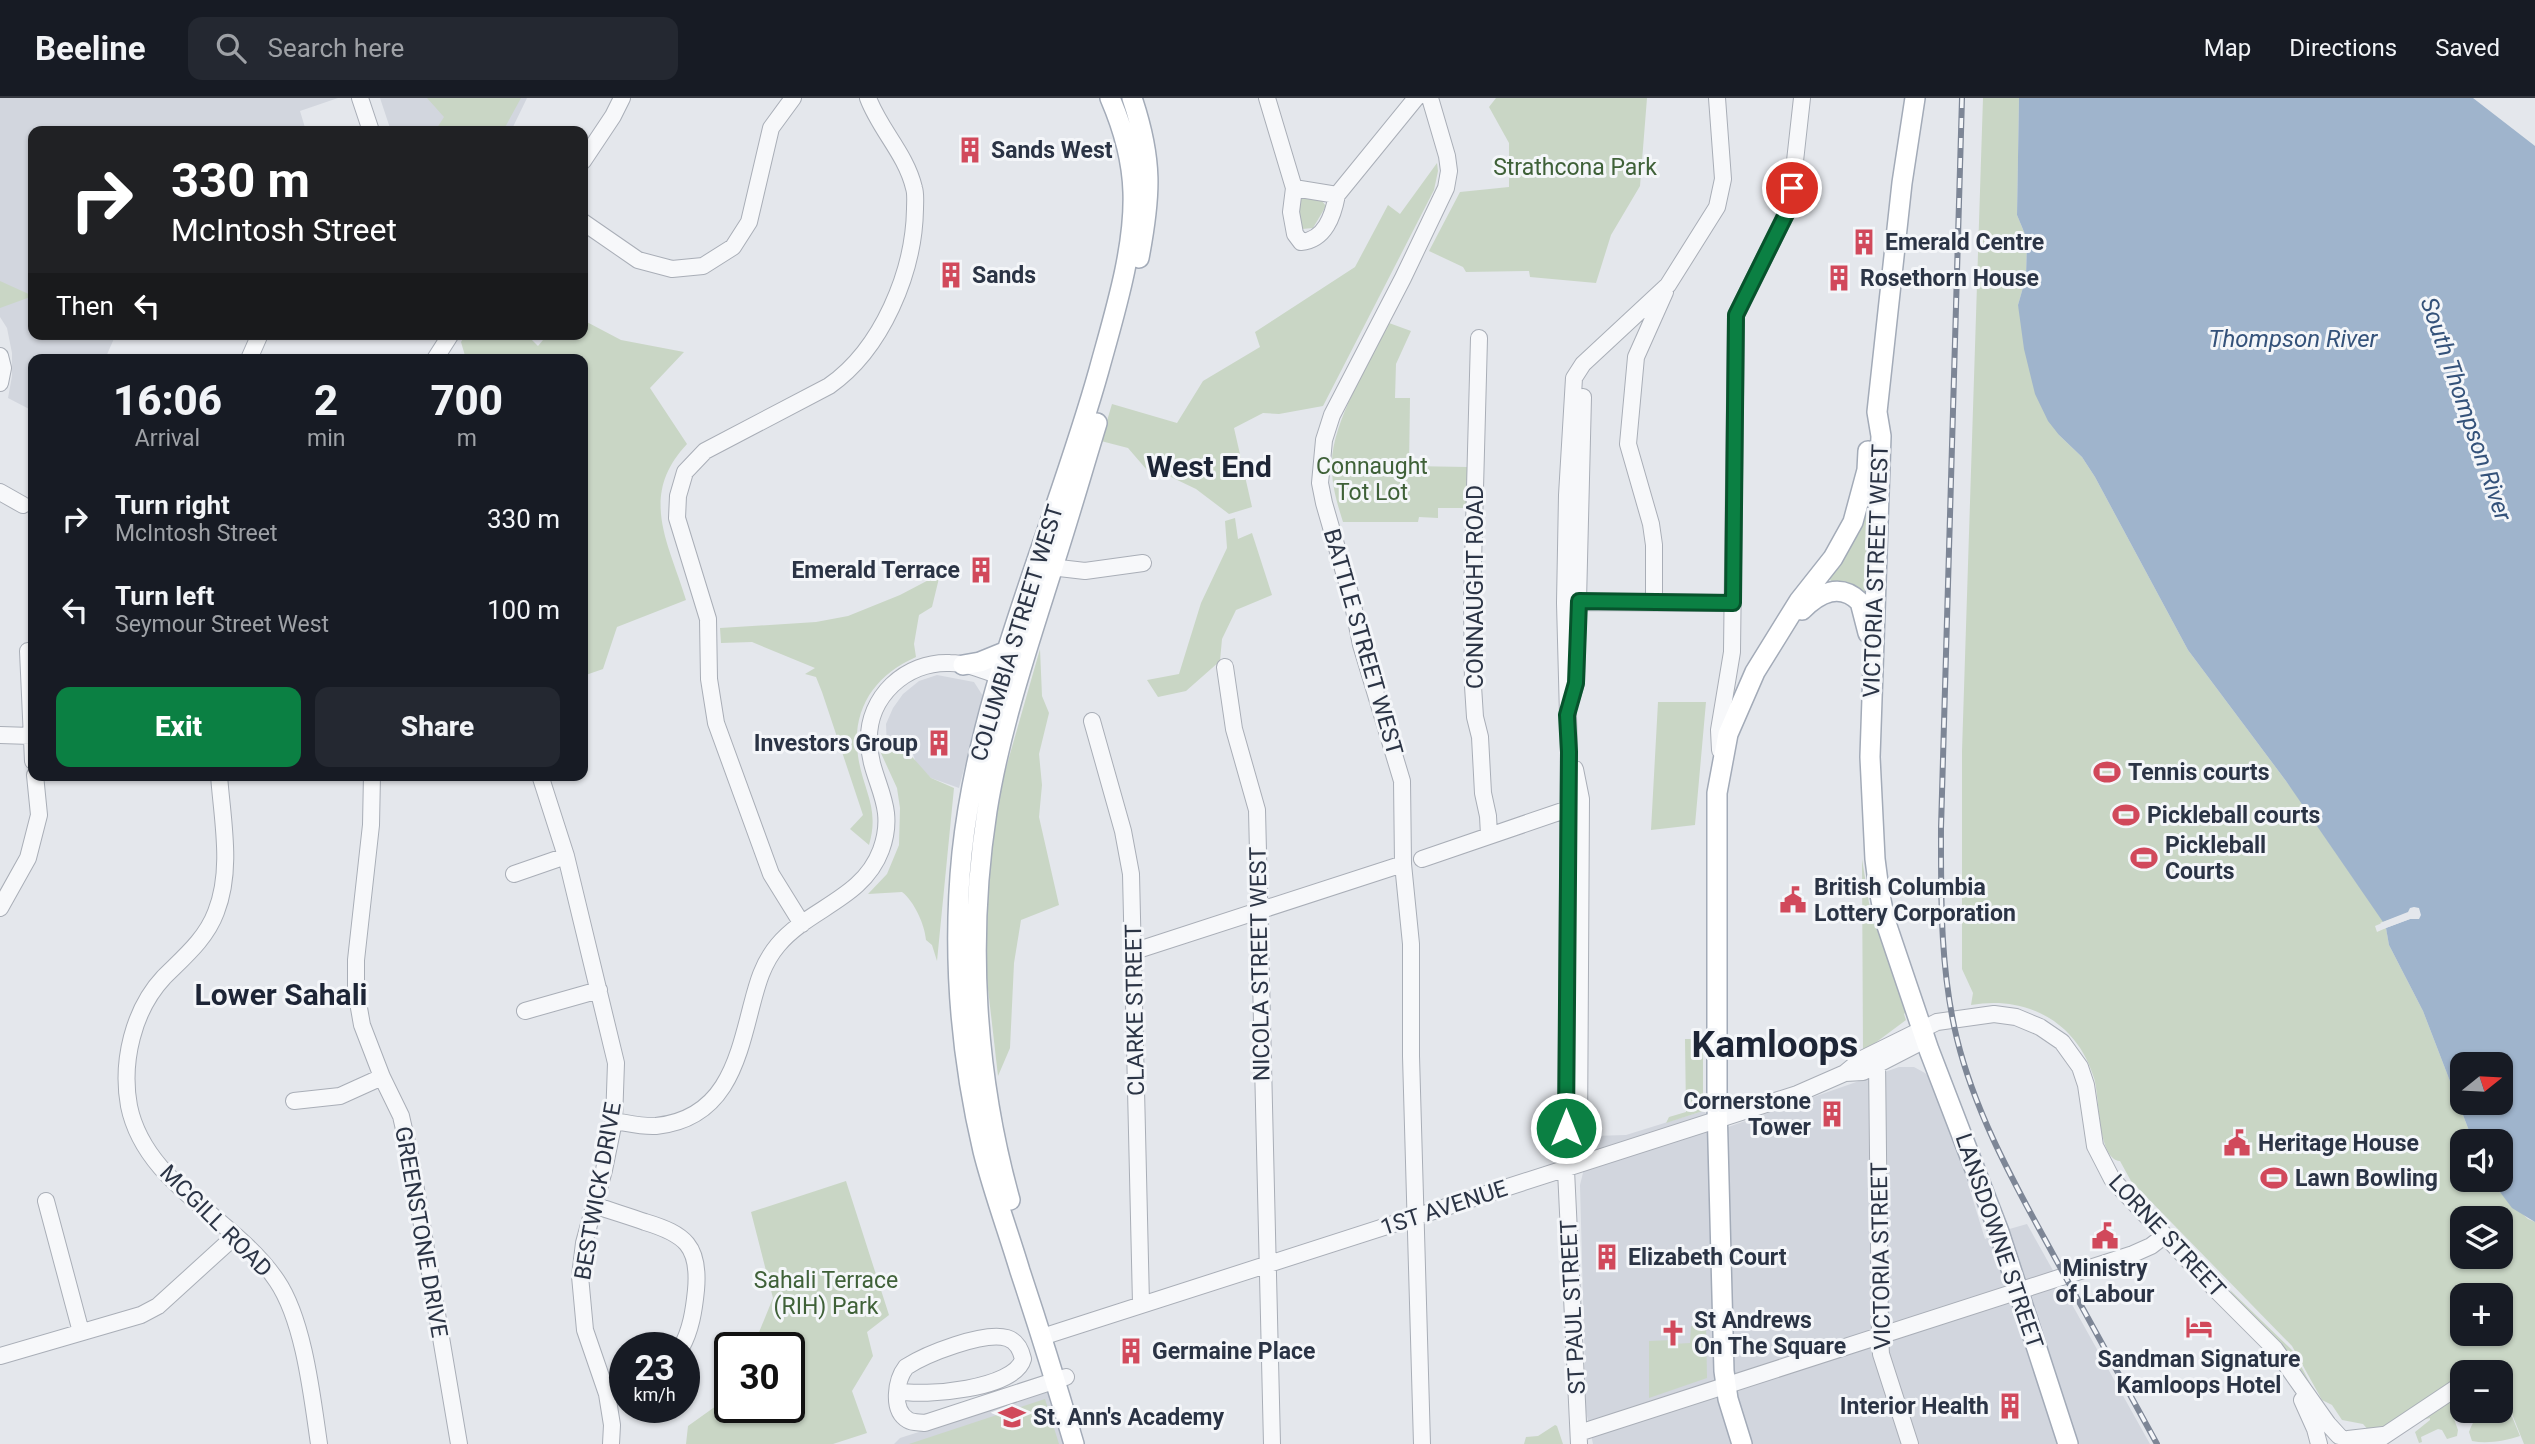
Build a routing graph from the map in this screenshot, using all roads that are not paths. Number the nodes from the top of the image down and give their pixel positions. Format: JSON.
{"nodes":[{"id":1,"x":360,"y":98,"type":"edge"},
{"id":2,"x":622,"y":98,"type":"edge"},
{"id":3,"x":793,"y":98,"type":"edge"},
{"id":4,"x":868,"y":98,"type":"edge"},
{"id":5,"x":1110,"y":98,"type":"edge"},
{"id":6,"x":1132,"y":98,"type":"edge"},
{"id":7,"x":1267,"y":98,"type":"edge"},
{"id":8,"x":1416,"y":98,"type":"edge"},
{"id":9,"x":1430,"y":98,"type":"edge"},
{"id":10,"x":1717,"y":98,"type":"edge"},
{"id":11,"x":1802,"y":98,"type":"edge"},
{"id":12,"x":1915,"y":98,"type":"edge"},
{"id":13,"x":369,"y":126,"type":"edge"},
{"id":14,"x":588,"y":154,"type":"edge"},
{"id":15,"x":1294,"y":188,"type":"junction"},
{"id":16,"x":1337,"y":195,"type":"junction"},
{"id":17,"x":588,"y":225,"type":"edge"},
{"id":18,"x":1668,"y":285,"type":"junction"},
{"id":19,"x":1479,"y":338,"type":"dead end"},
{"id":20,"x":0,"y":356,"type":"edge"},
{"id":21,"x":1583,"y":364,"type":"junction"},
{"id":22,"x":0,"y":383,"type":"edge"},
{"id":23,"x":1877,"y":412,"type":"junction"},
{"id":24,"x":0,"y":492,"type":"edge"},
{"id":25,"x":23,"y":505,"type":"dead end"},
{"id":26,"x":1143,"y":563,"type":"dead end"},
{"id":27,"x":1045,"y":567,"type":"junction"},
{"id":28,"x":1579,"y":601,"type":"junction"},
{"id":29,"x":1654,"y":602,"type":"junction"},
{"id":30,"x":1733,"y":603,"type":"junction"},
{"id":31,"x":1776,"y":636,"type":"junction"},
{"id":32,"x":1007,"y":651,"type":"junction"},
{"id":33,"x":963,"y":665,"type":"junction"},
{"id":34,"x":1225,"y":667,"type":"dead end"},
{"id":35,"x":1009,"y":679,"type":"junction"},
{"id":36,"x":1872,"y":686,"type":"junction"},
{"id":37,"x":1567,"y":715,"type":"junction"},
{"id":38,"x":1092,"y":720,"type":"dead end"},
{"id":39,"x":0,"y":735,"type":"edge"},
{"id":40,"x":28,"y":736,"type":"edge"},
{"id":41,"x":1569,"y":752,"type":"junction"},
{"id":42,"x":1721,"y":765,"type":"junction"},
{"id":43,"x":36,"y":781,"type":"edge"},
{"id":44,"x":219,"y":781,"type":"edge"},
{"id":45,"x":372,"y":781,"type":"edge"},
{"id":46,"x":542,"y":781,"type":"edge"},
{"id":47,"x":1568,"y":809,"type":"junction"},
{"id":48,"x":1489,"y":835,"type":"junction"},
{"id":49,"x":566,"y":856,"type":"junction"},
{"id":50,"x":1422,"y":859,"type":"dead end"},
{"id":51,"x":1403,"y":864,"type":"junction"},
{"id":52,"x":514,"y":874,"type":"dead end"},
{"id":53,"x":0,"y":908,"type":"edge"},
{"id":54,"x":1258,"y":911,"type":"junction"},
{"id":55,"x":802,"y":924,"type":"junction"},
{"id":56,"x":1135,"y":951,"type":"junction"},
{"id":57,"x":599,"y":990,"type":"junction"},
{"id":58,"x":525,"y":1011,"type":"dead end"},
{"id":59,"x":1924,"y":1034,"type":"junction"},
{"id":60,"x":1904,"y":1039,"type":"junction"},
{"id":61,"x":1878,"y":1065,"type":"junction"},
{"id":62,"x":1844,"y":1073,"type":"junction"},
{"id":63,"x":382,"y":1077,"type":"junction"},
{"id":64,"x":294,"y":1101,"type":"dead end"},
{"id":65,"x":614,"y":1121,"type":"junction"},
{"id":66,"x":1718,"y":1121,"type":"junction"},
{"id":67,"x":1566,"y":1170,"type":"junction"},
{"id":68,"x":46,"y":1201,"type":"dead end"},
{"id":69,"x":594,"y":1205,"type":"junction"},
{"id":70,"x":1416,"y":1217,"type":"junction"},
{"id":71,"x":235,"y":1236,"type":"junction"},
{"id":72,"x":2164,"y":1236,"type":"junction"},
{"id":73,"x":1267,"y":1265,"type":"junction"},
{"id":74,"x":2019,"y":1290,"type":"junction"},
{"id":75,"x":1141,"y":1304,"type":"junction"},
{"id":76,"x":81,"y":1332,"type":"junction"},
{"id":77,"x":688,"y":1332,"type":"edge"},
{"id":78,"x":1047,"y":1336,"type":"junction"},
{"id":79,"x":1880,"y":1337,"type":"junction"},
{"id":80,"x":0,"y":1356,"type":"edge"},
{"id":81,"x":2282,"y":1357,"type":"junction"},
{"id":82,"x":1061,"y":1379,"type":"junction"},
{"id":83,"x":1726,"y":1386,"type":"junction"},
{"id":84,"x":898,"y":1391,"type":"junction"},
{"id":85,"x":2450,"y":1392,"type":"edge"},
{"id":86,"x":607,"y":1394,"type":"joint"},
{"id":87,"x":1579,"y":1438,"type":"edge"},
{"id":88,"x":2378,"y":1439,"type":"edge"},
{"id":89,"x":2346,"y":1440,"type":"edge"},
{"id":90,"x":319,"y":1444,"type":"edge"},
{"id":91,"x":459,"y":1444,"type":"edge"},
{"id":92,"x":611,"y":1444,"type":"edge"},
{"id":93,"x":1074,"y":1444,"type":"edge"},
{"id":94,"x":1088,"y":1444,"type":"edge"},
{"id":95,"x":1272,"y":1444,"type":"edge"},
{"id":96,"x":1422,"y":1444,"type":"edge"},
{"id":97,"x":1742,"y":1444,"type":"edge"},
{"id":98,"x":1910,"y":1444,"type":"edge"},
{"id":99,"x":2068,"y":1444,"type":"edge"},
{"id":100,"x":2319,"y":1444,"type":"edge"}],
"edges":[{"from":1,"to":13,"type":"street"},
{"from":2,"to":14,"type":"street"},
{"from":3,"to":17,"type":"street"},
{"from":4,"to":55,"type":"street"},
{"from":5,"to":27,"type":"main road","name":"COLUMBIA STREET WEST"},
{"from":6,"to":27,"type":"main road","name":"COLUMBIA STREET WEST"},
{"from":7,"to":15,"type":"street"},
{"from":8,"to":16,"type":"street"},
{"from":9,"to":51,"type":"street","name":"BATTLE STREET WEST"},
{"from":10,"to":18,"type":"street"},
{"from":11,"to":30,"type":"street"},
{"from":12,"to":23,"type":"main road","name":"VICTORIA STREET WEST"},
{"from":15,"to":16,"type":"street"},
{"from":15,"to":16,"type":"street"},
{"from":18,"to":21,"type":"street"},
{"from":18,"to":29,"type":"street"},
{"from":19,"to":48,"type":"street","name":"CONNAUGHT ROAD"},
{"from":20,"to":22,"type":"street"},
{"from":21,"to":28,"type":"street"},
{"from":21,"to":37,"type":"street"},
{"from":23,"to":31,"type":"main road"},
{"from":23,"to":36,"type":"main road","name":"VICTORIA STREET WEST"},
{"from":24,"to":25,"type":"street"},
{"from":26,"to":27,"type":"street"},
{"from":27,"to":32,"type":"main road","name":"COLUMBIA STREET WEST"},
{"from":27,"to":35,"type":"main road","name":"COLUMBIA STREET WEST"},
{"from":28,"to":29,"type":"street"},
{"from":28,"to":37,"type":"street"},
{"from":29,"to":30,"type":"street"},
{"from":30,"to":42,"type":"street"},
{"from":31,"to":36,"type":"main road"},
{"from":31,"to":42,"type":"main road"},
{"from":32,"to":33,"type":"main road"},
{"from":32,"to":35,"type":"main road","name":"COLUMBIA STREET WEST"},
{"from":33,"to":35,"type":"street"},
{"from":33,"to":55,"type":"street"},
{"from":34,"to":54,"type":"street","name":"NICOLA STREET WEST"},
{"from":35,"to":78,"type":"main road","name":"COLUMBIA STREET WEST"},
{"from":36,"to":59,"type":"main road","name":"VICTORIA STREET WEST"},
{"from":37,"to":41,"type":"street"},
{"from":38,"to":56,"type":"street","name":"CLARKE STREET"},
{"from":39,"to":40,"type":"street"},
{"from":41,"to":47,"type":"street","name":"ST PAUL STREET"},
{"from":41,"to":67,"type":"street"},
{"from":42,"to":66,"type":"main road"},
{"from":43,"to":53,"type":"street"},
{"from":44,"to":71,"type":"street","name":"MCGILL ROAD"},
{"from":45,"to":63,"type":"street","name":"GREENSTONE DRIVE"},
{"from":46,"to":49,"type":"street","name":"BESTWICK DRIVE"},
{"from":47,"to":48,"type":"street"},
{"from":47,"to":67,"type":"street","name":"ST PAUL STREET"},
{"from":48,"to":50,"type":"street"},
{"from":49,"to":52,"type":"street"},
{"from":49,"to":57,"type":"street","name":"BESTWICK DRIVE"},
{"from":51,"to":54,"type":"street"},
{"from":51,"to":70,"type":"street","name":"BATTLE STREET WEST"},
{"from":54,"to":56,"type":"street"},
{"from":54,"to":73,"type":"street","name":"NICOLA STREET WEST"},
{"from":55,"to":65,"type":"street"},
{"from":56,"to":75,"type":"street","name":"CLARKE STREET"},
{"from":57,"to":58,"type":"street"},
{"from":57,"to":65,"type":"street","name":"BESTWICK DRIVE"},
{"from":59,"to":60,"type":"street","name":"1ST AVENUE"},
{"from":59,"to":61,"type":"street","name":"1ST AVENUE"},
{"from":59,"to":72,"type":"street","name":"LORNE STREET"},
{"from":59,"to":74,"type":"main road","name":"LANSDOWNE STREET"},
{"from":60,"to":61,"type":"street"},
{"from":60,"to":62,"type":"street","name":"1ST AVENUE"},
{"from":61,"to":62,"type":"street","name":"1ST AVENUE"},
{"from":61,"to":79,"type":"street","name":"VICTORIA STREET"},
{"from":62,"to":66,"type":"street","name":"1ST AVENUE"},
{"from":63,"to":64,"type":"street"},
{"from":63,"to":91,"type":"street","name":"GREENSTONE DRIVE"},
{"from":65,"to":69,"type":"street","name":"BESTWICK DRIVE"},
{"from":66,"to":67,"type":"street","name":"1ST AVENUE"},
{"from":66,"to":83,"type":"main road"},
{"from":67,"to":70,"type":"street","name":"1ST AVENUE"},
{"from":67,"to":87,"type":"street","name":"ST PAUL STREET"},
{"from":68,"to":76,"type":"street"},
{"from":69,"to":77,"type":"street"},
{"from":69,"to":86,"type":"street","name":"BESTWICK DRIVE"},
{"from":70,"to":73,"type":"street","name":"1ST AVENUE"},
{"from":70,"to":96,"type":"street","name":"BATTLE STREET WEST"},
{"from":71,"to":76,"type":"street"},
{"from":71,"to":90,"type":"street","name":"MCGILL ROAD"},
{"from":72,"to":74,"type":"street"},
{"from":72,"to":81,"type":"street","name":"LORNE STREET"},
{"from":73,"to":75,"type":"street","name":"1ST AVENUE"},
{"from":73,"to":95,"type":"street","name":"NICOLA STREET WEST"},
{"from":74,"to":79,"type":"street"},
{"from":74,"to":99,"type":"main road","name":"LANSDOWNE STREET"},
{"from":75,"to":78,"type":"street","name":"1ST AVENUE"},
{"from":76,"to":80,"type":"street"},
{"from":78,"to":82,"type":"main road","name":"COLUMBIA STREET WEST"},
{"from":79,"to":83,"type":"street"},
{"from":79,"to":98,"type":"street","name":"VICTORIA STREET"},
{"from":81,"to":89,"type":"street","name":"LORNE STREET"},
{"from":81,"to":100,"type":"street","name":"LORNE STREET"},
{"from":82,"to":84,"type":"street"},
{"from":82,"to":93,"type":"main road"},
{"from":82,"to":94,"type":"main road"},
{"from":83,"to":87,"type":"street"},
{"from":83,"to":97,"type":"main road"},
{"from":84,"to":84,"type":"street"},
{"from":85,"to":88,"type":"street"},
{"from":86,"to":92,"type":"street","name":"BESTWICK DRIVE"},
{"from":88,"to":89,"type":"street"},
{"from":89,"to":100,"type":"street"}]}
